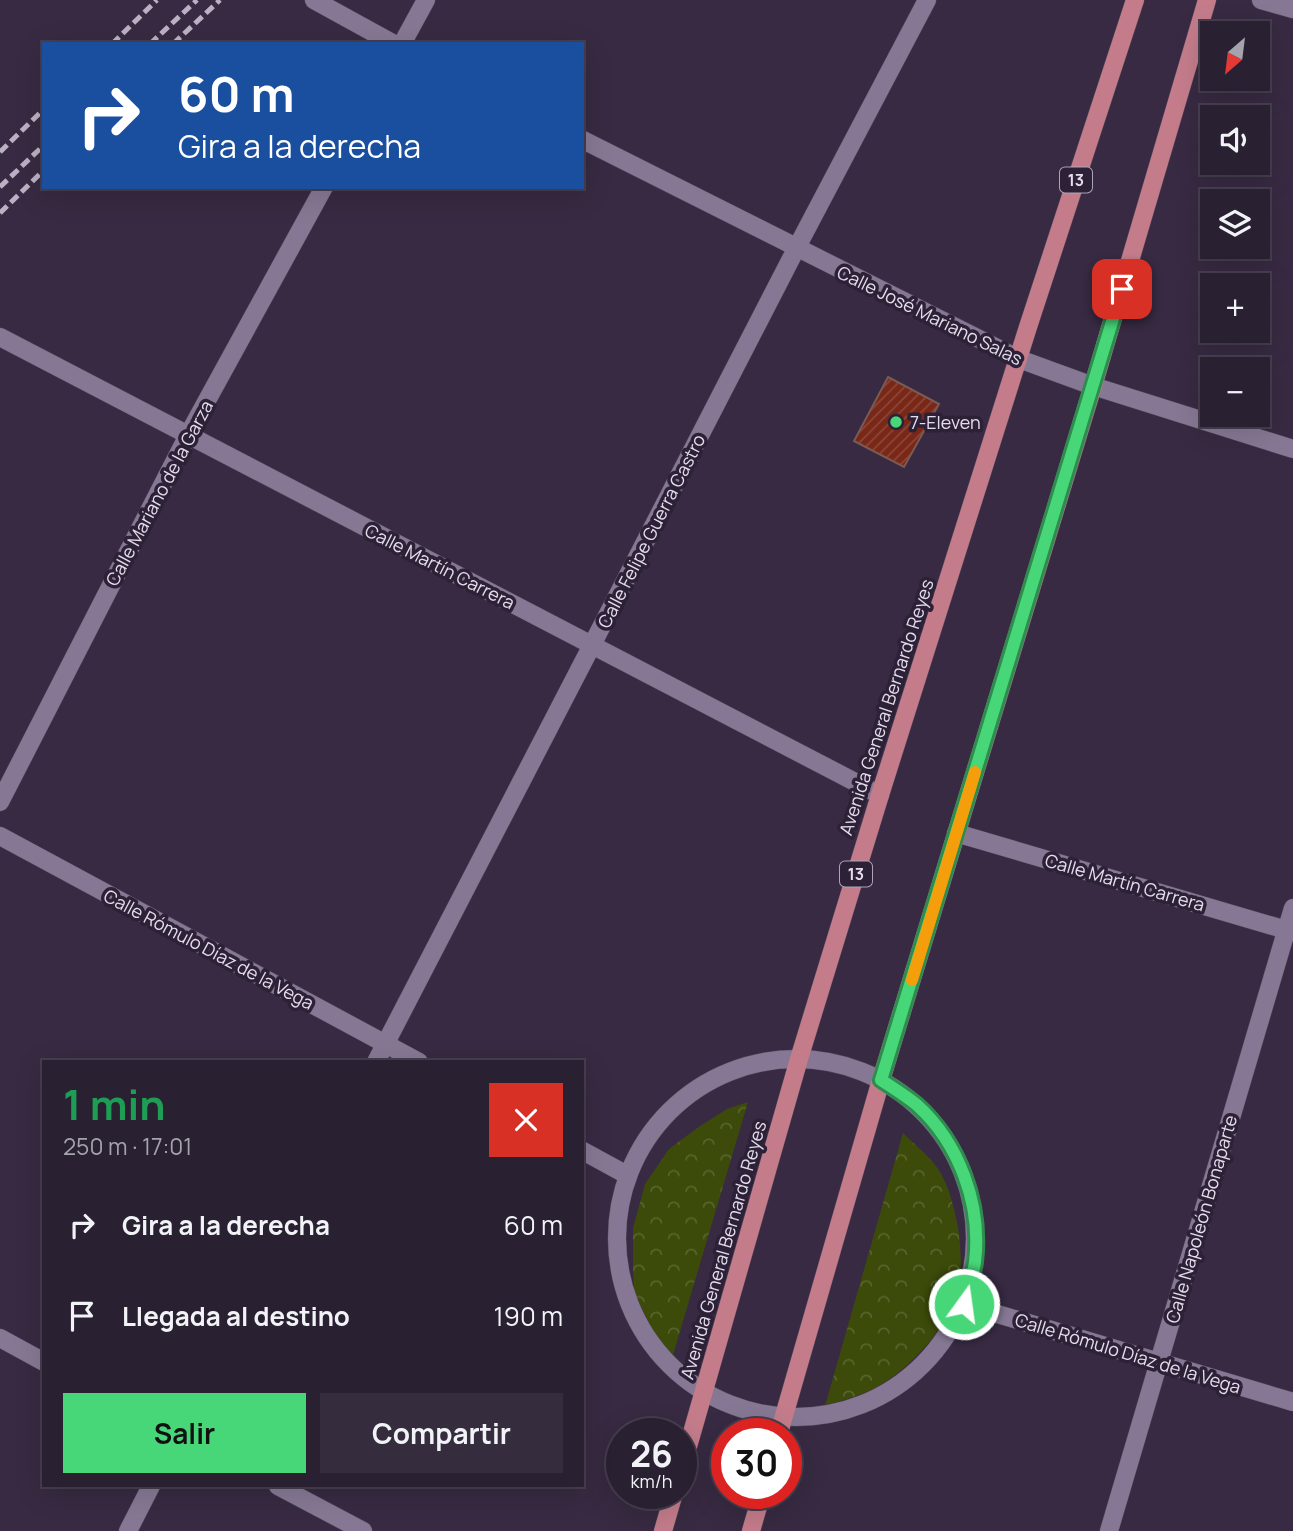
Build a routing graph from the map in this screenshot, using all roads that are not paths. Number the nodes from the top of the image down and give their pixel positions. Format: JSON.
{"nodes":[{"id":1,"x":314,"y":0,"type":"edge"},
{"id":2,"x":426,"y":0,"type":"edge"},
{"id":3,"x":927,"y":0,"type":"edge"},
{"id":4,"x":1135,"y":0,"type":"edge"},
{"id":5,"x":1207,"y":0,"type":"edge"},
{"id":6,"x":1261,"y":0,"type":"edge"},
{"id":7,"x":1293,"y":9,"type":"edge"},
{"id":8,"x":390,"y":42,"type":"edge"},
{"id":9,"x":403,"y":42,"type":"edge"},
{"id":10,"x":584,"y":141,"type":"edge"},
{"id":11,"x":323,"y":189,"type":"edge"},
{"id":12,"x":796,"y":249,"type":"junction"},
{"id":13,"x":0,"y":338,"type":"edge"},
{"id":14,"x":1018,"y":359,"type":"junction"},
{"id":15,"x":1093,"y":386,"type":"junction"},
{"id":16,"x":188,"y":435,"type":"junction"},
{"id":17,"x":1293,"y":449,"type":"edge"},
{"id":18,"x":592,"y":645,"type":"junction"},
{"id":19,"x":880,"y":795,"type":"junction"},
{"id":20,"x":0,"y":802,"type":"edge"},
{"id":21,"x":956,"y":833,"type":"junction"},
{"id":22,"x":0,"y":836,"type":"edge"},
{"id":23,"x":1293,"y":908,"type":"edge"},
{"id":24,"x":1290,"y":931,"type":"edge"},
{"id":25,"x":385,"y":1044,"type":"junction"},
{"id":26,"x":799,"y":1059,"type":"junction"},
{"id":27,"x":377,"y":1060,"type":"edge"},
{"id":28,"x":415,"y":1060,"type":"edge"},
{"id":29,"x":881,"y":1080,"type":"junction"},
{"id":30,"x":584,"y":1152,"type":"edge"},
{"id":31,"x":627,"y":1175,"type":"junction"},
{"id":32,"x":964,"y":1304,"type":"junction"},
{"id":33,"x":0,"y":1338,"type":"edge"},
{"id":34,"x":42,"y":1361,"type":"edge"},
{"id":35,"x":1158,"y":1362,"type":"junction"},
{"id":36,"x":704,"y":1392,"type":"junction"},
{"id":37,"x":1293,"y":1402,"type":"edge"},
{"id":38,"x":696,"y":1418,"type":"edge"},
{"id":39,"x":765,"y":1418,"type":"edge"},
{"id":40,"x":783,"y":1418,"type":"edge"},
{"id":41,"x":802,"y":1419,"type":"edge"},
{"id":42,"x":150,"y":1487,"type":"edge"},
{"id":43,"x":280,"y":1487,"type":"edge"},
{"id":44,"x":669,"y":1509,"type":"edge"},
{"id":45,"x":757,"y":1509,"type":"edge"},
{"id":46,"x":128,"y":1531,"type":"edge"},
{"id":47,"x":363,"y":1531,"type":"edge"},
{"id":48,"x":663,"y":1531,"type":"edge"},
{"id":49,"x":751,"y":1531,"type":"edge"},
{"id":50,"x":1109,"y":1531,"type":"edge"}],
"edges":[{"from":1,"to":8,"type":"street"},
{"from":2,"to":9,"type":"street"},
{"from":3,"to":12,"type":"street","name":"Calle Felipe Guerra Castro"},
{"from":4,"to":14,"type":"main road","name":"Avenida General Bernardo Reyes","number":"13"},
{"from":5,"to":15,"type":"main road"},
{"from":6,"to":7,"type":"street"},
{"from":10,"to":12,"type":"street","name":"Calle José Mariano Salas"},
{"from":11,"to":16,"type":"street","name":"Calle Mariano de la Garza"},
{"from":12,"to":14,"type":"street","name":"Calle José Mariano Salas"},
{"from":12,"to":18,"type":"street","name":"Calle Felipe Guerra Castro"},
{"from":13,"to":16,"type":"street","name":"Calle Martín Carrera"},
{"from":14,"to":15,"type":"street","name":"Calle José Mariano Salas"},
{"from":14,"to":19,"type":"main road","name":"Avenida General Bernardo Reyes","number":"13"},
{"from":15,"to":17,"type":"street","name":"Calle José Mariano Salas"},
{"from":15,"to":21,"type":"main road"},
{"from":16,"to":18,"type":"street","name":"Calle Martín Carrera"},
{"from":16,"to":20,"type":"street","name":"Calle Mariano de la Garza"},
{"from":18,"to":19,"type":"street","name":"Calle Martín Carrera"},
{"from":18,"to":25,"type":"street","name":"Calle Felipe Guerra Castro"},
{"from":19,"to":26,"type":"main road","name":"Avenida General Bernardo Reyes","number":"13"},
{"from":21,"to":24,"type":"street","name":"Calle Martín Carrera"},
{"from":21,"to":29,"type":"main road"},
{"from":22,"to":25,"type":"street","name":"Calle Rómulo Díaz de la Vega"},
{"from":23,"to":24,"type":"street","name":"Calle Napoleón Bonaparte"},
{"from":24,"to":35,"type":"street","name":"Calle Napoleón Bonaparte"},
{"from":25,"to":27,"type":"street","name":"Calle Felipe Guerra Castro"},
{"from":25,"to":28,"type":"street","name":"Calle Rómulo Díaz de la Vega"},
{"from":26,"to":29,"type":"street"},
{"from":26,"to":31,"type":"street"},
{"from":26,"to":36,"type":"main road","name":"Avenida General Bernardo Reyes","number":"13"},
{"from":29,"to":32,"type":"street"},
{"from":29,"to":40,"type":"main road"},
{"from":30,"to":31,"type":"street"},
{"from":31,"to":36,"type":"street"},
{"from":32,"to":35,"type":"street","name":"Calle Rómulo Díaz de la Vega"},
{"from":32,"to":41,"type":"street"},
{"from":33,"to":34,"type":"street"},
{"from":35,"to":37,"type":"street","name":"Calle Rómulo Díaz de la Vega"},
{"from":35,"to":50,"type":"street","name":"Calle Napoleón Bonaparte"},
{"from":36,"to":38,"type":"main road","name":"Avenida General Bernardo Reyes","number":"13"},
{"from":36,"to":39,"type":"street"},
{"from":42,"to":46,"type":"street"},
{"from":43,"to":47,"type":"street"},
{"from":44,"to":48,"type":"main road"},
{"from":45,"to":49,"type":"main road"}]}
